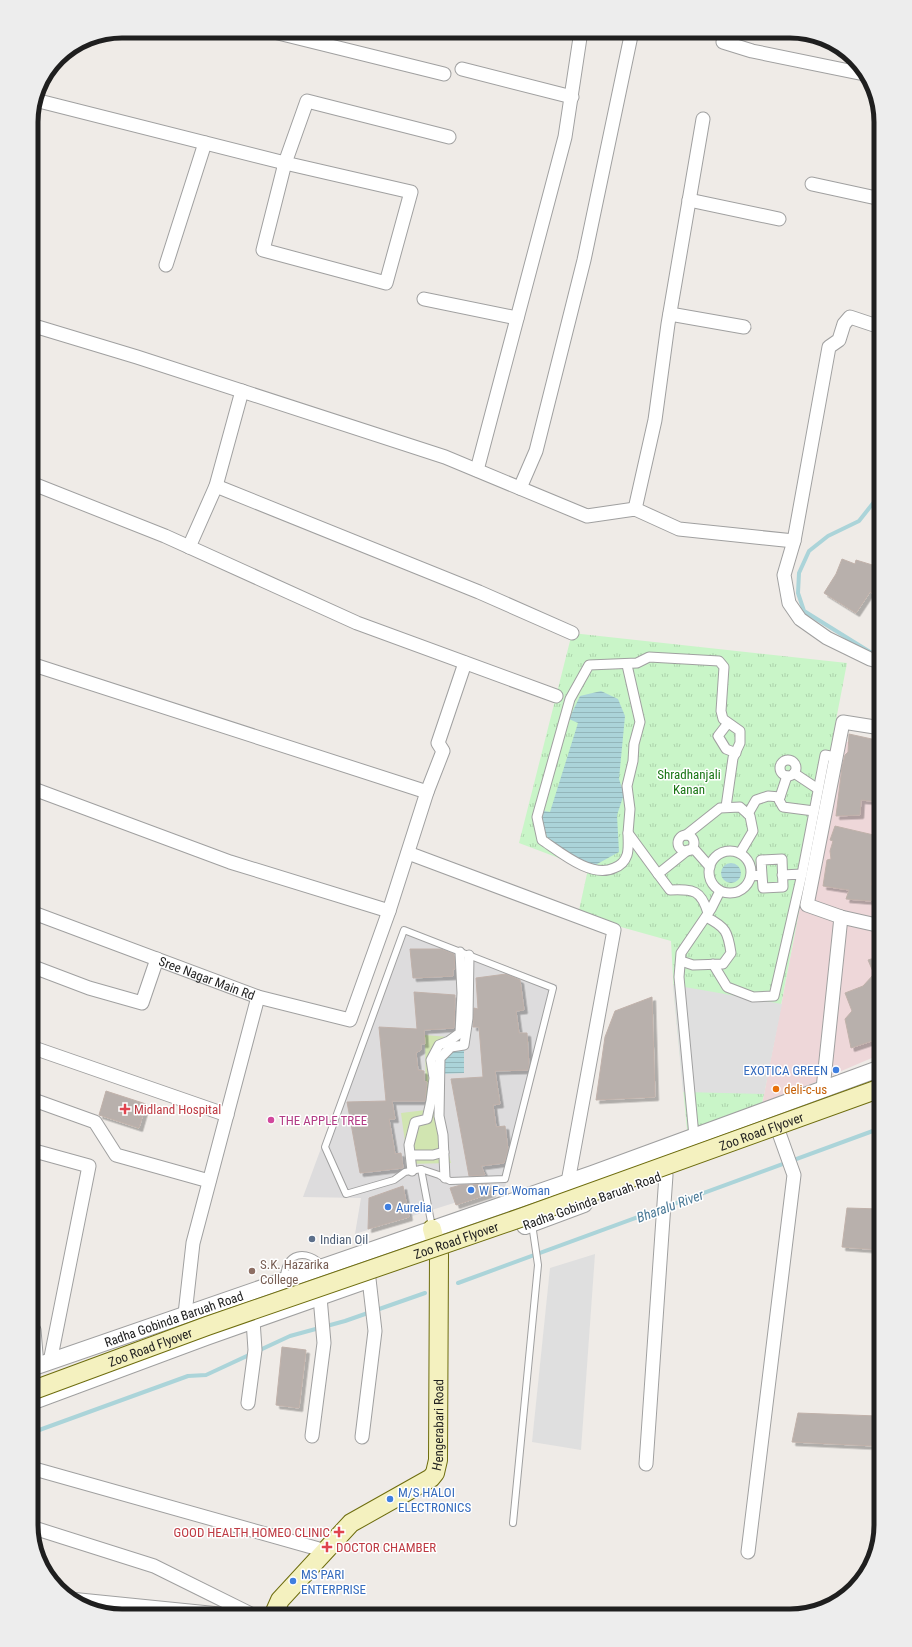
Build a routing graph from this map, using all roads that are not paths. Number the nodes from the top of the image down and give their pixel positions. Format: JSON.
{"nodes":[{"id":1,"x":298,"y":38,"type":"edge"},
{"id":2,"x":580,"y":38,"type":"edge"},
{"id":3,"x":631,"y":38,"type":"edge"},
{"id":4,"x":723,"y":42,"type":"dead end"},
{"id":5,"x":462,"y":69,"type":"dead end"},
{"id":6,"x":858,"y":73,"type":"edge"},
{"id":7,"x":444,"y":74,"type":"dead end"},
{"id":8,"x":572,"y":97,"type":"junction"},
{"id":9,"x":41,"y":101,"type":"edge"},
{"id":10,"x":703,"y":119,"type":"dead end"},
{"id":11,"x":449,"y":137,"type":"dead end"},
{"id":12,"x":205,"y":143,"type":"junction"},
{"id":13,"x":285,"y":163,"type":"junction"},
{"id":14,"x":812,"y":184,"type":"dead end"},
{"id":15,"x":874,"y":197,"type":"edge"},
{"id":16,"x":689,"y":200,"type":"junction"},
{"id":17,"x":779,"y":219,"type":"dead end"},
{"id":18,"x":166,"y":265,"type":"dead end"},
{"id":19,"x":424,"y":299,"type":"dead end"},
{"id":20,"x":670,"y":314,"type":"junction"},
{"id":21,"x":517,"y":318,"type":"junction"},
{"id":22,"x":874,"y":325,"type":"dead end"},
{"id":23,"x":744,"y":327,"type":"dead end"},
{"id":24,"x":38,"y":328,"type":"edge"},
{"id":25,"x":242,"y":391,"type":"junction"},
{"id":26,"x":477,"y":470,"type":"junction"},
{"id":27,"x":38,"y":486,"type":"edge"},
{"id":28,"x":216,"y":486,"type":"junction"},
{"id":29,"x":520,"y":488,"type":"junction"},
{"id":30,"x":635,"y":509,"type":"junction"},
{"id":31,"x":794,"y":540,"type":"junction"},
{"id":32,"x":190,"y":547,"type":"junction"},
{"id":33,"x":572,"y":633,"type":"dead end"},
{"id":34,"x":874,"y":660,"type":"edge"},
{"id":35,"x":465,"y":663,"type":"junction"},
{"id":36,"x":627,"y":665,"type":"junction"},
{"id":37,"x":38,"y":666,"type":"edge"},
{"id":38,"x":556,"y":696,"type":"dead end"},
{"id":39,"x":728,"y":723,"type":"junction"},
{"id":40,"x":874,"y":727,"type":"edge"},
{"id":41,"x":736,"y":753,"type":"junction"},
{"id":42,"x":836,"y":757,"type":"junction"},
{"id":43,"x":818,"y":789,"type":"junction"},
{"id":44,"x":38,"y":791,"type":"edge"},
{"id":45,"x":428,"y":792,"type":"junction"},
{"id":46,"x":780,"y":797,"type":"junction"},
{"id":47,"x":726,"y":808,"type":"junction"},
{"id":48,"x":814,"y":811,"type":"junction"},
{"id":49,"x":748,"y":814,"type":"junction"},
{"id":50,"x":628,"y":833,"type":"junction"},
{"id":51,"x":686,"y":835,"type":"junction"},
{"id":52,"x":692,"y":847,"type":"junction"},
{"id":53,"x":408,"y":853,"type":"junction"},
{"id":54,"x":740,"y":853,"type":"junction"},
{"id":55,"x":710,"y":867,"type":"junction"},
{"id":56,"x":658,"y":874,"type":"junction"},
{"id":57,"x":802,"y":874,"type":"junction"},
{"id":58,"x":762,"y":875,"type":"junction"},
{"id":59,"x":782,"y":875,"type":"junction"},
{"id":60,"x":751,"y":876,"type":"junction"},
{"id":61,"x":720,"y":891,"type":"junction"},
{"id":62,"x":389,"y":911,"type":"junction"},
{"id":63,"x":38,"y":915,"type":"edge"},
{"id":64,"x":707,"y":915,"type":"junction"},
{"id":65,"x":841,"y":917,"type":"junction"},
{"id":66,"x":874,"y":924,"type":"edge"},
{"id":67,"x":460,"y":952,"type":"junction"},
{"id":68,"x":469,"y":955,"type":"junction"},
{"id":69,"x":157,"y":959,"type":"junction"},
{"id":70,"x":681,"y":961,"type":"junction"},
{"id":71,"x":713,"y":964,"type":"junction"},
{"id":72,"x":38,"y":969,"type":"edge"},
{"id":73,"x":258,"y":997,"type":"junction"},
{"id":74,"x":38,"y":1049,"type":"edge"},
{"id":75,"x":874,"y":1071,"type":"edge"},
{"id":76,"x":874,"y":1080,"type":"edge"},
{"id":77,"x":823,"y":1089,"type":"junction"},
{"id":78,"x":874,"y":1091,"type":"edge"},
{"id":79,"x":874,"y":1099,"type":"edge"},
{"id":80,"x":38,"y":1101,"type":"edge"},
{"id":81,"x":227,"y":1115,"type":"junction"},
{"id":82,"x":779,"y":1133,"type":"junction"},
{"id":83,"x":694,"y":1136,"type":"junction"},
{"id":84,"x":38,"y":1152,"type":"edge"},
{"id":85,"x":444,"y":1152,"type":"junction"},
{"id":86,"x":411,"y":1155,"type":"junction"},
{"id":87,"x":416,"y":1170,"type":"junction"},
{"id":88,"x":666,"y":1175,"type":"junction"},
{"id":89,"x":445,"y":1178,"type":"junction"},
{"id":90,"x":209,"y":1181,"type":"junction"},
{"id":91,"x":568,"y":1182,"type":"junction"},
{"id":92,"x":531,"y":1224,"type":"junction"},
{"id":93,"x":432,"y":1229,"type":"junction"},
{"id":94,"x":440,"y":1255,"type":"junction"},
{"id":95,"x":370,"y":1279,"type":"junction"},
{"id":96,"x":320,"y":1297,"type":"junction"},
{"id":97,"x":185,"y":1314,"type":"junction"},
{"id":98,"x":253,"y":1320,"type":"junction"},
{"id":99,"x":38,"y":1365,"type":"edge"},
{"id":100,"x":38,"y":1369,"type":"edge"},
{"id":101,"x":38,"y":1369,"type":"edge"},
{"id":102,"x":38,"y":1388,"type":"edge"},
{"id":103,"x":38,"y":1399,"type":"edge"},
{"id":104,"x":248,"y":1403,"type":"dead end"},
{"id":105,"x":312,"y":1436,"type":"dead end"},
{"id":106,"x":362,"y":1437,"type":"dead end"},
{"id":107,"x":646,"y":1464,"type":"dead end"},
{"id":108,"x":38,"y":1470,"type":"edge"},
{"id":109,"x":513,"y":1523,"type":"dead end"},
{"id":110,"x":38,"y":1529,"type":"edge"},
{"id":111,"x":326,"y":1551,"type":"junction"},
{"id":112,"x":748,"y":1552,"type":"dead end"},
{"id":113,"x":85,"y":1601,"type":"edge"},
{"id":114,"x":169,"y":1609,"type":"edge"},
{"id":115,"x":241,"y":1609,"type":"edge"},
{"id":116,"x":276,"y":1609,"type":"edge"}],
"edges":[{"from":1,"to":7,"type":"street"},
{"from":2,"to":8,"type":"street"},
{"from":3,"to":29,"type":"street"},
{"from":4,"to":6,"type":"street"},
{"from":5,"to":8,"type":"street"},
{"from":8,"to":21,"type":"street"},
{"from":9,"to":12,"type":"street"},
{"from":10,"to":16,"type":"street"},
{"from":11,"to":13,"type":"street"},
{"from":12,"to":13,"type":"street"},
{"from":12,"to":18,"type":"street"},
{"from":13,"to":13,"type":"street"},
{"from":14,"to":15,"type":"street"},
{"from":16,"to":17,"type":"street"},
{"from":16,"to":20,"type":"street"},
{"from":19,"to":21,"type":"street"},
{"from":20,"to":23,"type":"street"},
{"from":20,"to":30,"type":"street"},
{"from":21,"to":26,"type":"street"},
{"from":22,"to":31,"type":"street"},
{"from":24,"to":25,"type":"street"},
{"from":25,"to":26,"type":"street"},
{"from":25,"to":28,"type":"street"},
{"from":26,"to":29,"type":"street"},
{"from":27,"to":32,"type":"street"},
{"from":28,"to":32,"type":"street"},
{"from":28,"to":33,"type":"street"},
{"from":29,"to":30,"type":"street"},
{"from":30,"to":31,"type":"street"},
{"from":31,"to":34,"type":"street"},
{"from":32,"to":35,"type":"street"},
{"from":35,"to":38,"type":"street"},
{"from":35,"to":45,"type":"street"},
{"from":36,"to":39,"type":"street"},
{"from":36,"to":50,"type":"street"},
{"from":36,"to":50,"type":"street"},
{"from":37,"to":45,"type":"street"},
{"from":39,"to":41,"type":"street"},
{"from":39,"to":41,"type":"street"},
{"from":40,"to":42,"type":"street"},
{"from":41,"to":47,"type":"street"},
{"from":42,"to":43,"type":"street"},
{"from":42,"to":65,"type":"street"},
{"from":43,"to":46,"type":"street"},
{"from":43,"to":48,"type":"street"},
{"from":44,"to":62,"type":"street"},
{"from":45,"to":53,"type":"street"},
{"from":46,"to":48,"type":"street"},
{"from":46,"to":49,"type":"street"},
{"from":47,"to":49,"type":"street"},
{"from":47,"to":51,"type":"street"},
{"from":48,"to":57,"type":"street"},
{"from":49,"to":54,"type":"street"},
{"from":50,"to":56,"type":"street"},
{"from":51,"to":52,"type":"street"},
{"from":51,"to":52,"type":"street"},
{"from":52,"to":55,"type":"street"},
{"from":52,"to":56,"type":"street"},
{"from":53,"to":62,"type":"street"},
{"from":53,"to":91,"type":"street"},
{"from":54,"to":55,"type":"street"},
{"from":54,"to":60,"type":"street"},
{"from":55,"to":61,"type":"street"},
{"from":56,"to":64,"type":"street"},
{"from":57,"to":59,"type":"street"},
{"from":57,"to":71,"type":"street"},
{"from":58,"to":59,"type":"street"},
{"from":58,"to":59,"type":"street"},
{"from":58,"to":60,"type":"street"},
{"from":60,"to":61,"type":"street"},
{"from":61,"to":64,"type":"street"},
{"from":62,"to":73,"type":"street"},
{"from":63,"to":69,"type":"street","name":"Sree Nagar Main Rd"},
{"from":64,"to":70,"type":"street"},
{"from":64,"to":71,"type":"street"},
{"from":65,"to":66,"type":"street"},
{"from":65,"to":77,"type":"street"},
{"from":67,"to":68,"type":"lane"},
{"from":67,"to":86,"type":"street"},
{"from":67,"to":87,"type":"lane"},
{"from":68,"to":85,"type":"street"},
{"from":68,"to":89,"type":"lane"},
{"from":69,"to":72,"type":"street"},
{"from":69,"to":73,"type":"street","name":"Sree Nagar Main Rd"},
{"from":70,"to":71,"type":"street"},
{"from":70,"to":83,"type":"street"},
{"from":73,"to":81,"type":"street","name":"Sree Nagar Main Rd"},
{"from":74,"to":81,"type":"street"},
{"from":75,"to":77,"type":"street","name":"Radha Gobinda Baruah Road"},
{"from":76,"to":100,"type":"main road","name":"Zoo Road Flyover"},
{"from":77,"to":83,"type":"street","name":"Radha Gobinda Baruah Road"},
{"from":78,"to":102,"type":"main road","name":"Zoo Road Flyover","bridge":true},
{"from":79,"to":82,"type":"street","name":"Radha Gobinda Baruah Road"},
{"from":80,"to":90,"type":"street"},
{"from":81,"to":90,"type":"street","name":"Sree Nagar Main Rd"},
{"from":82,"to":88,"type":"street","name":"Radha Gobinda Baruah Road"},
{"from":82,"to":112,"type":"street"},
{"from":83,"to":91,"type":"street","name":"Radha Gobinda Baruah Road"},
{"from":84,"to":99,"type":"street"},
{"from":85,"to":86,"type":"street"},
{"from":85,"to":89,"type":"street"},
{"from":86,"to":87,"type":"street"},
{"from":87,"to":89,"type":"lane"},
{"from":87,"to":93,"type":"lane"},
{"from":88,"to":92,"type":"street","name":"Radha Gobinda Baruah Road"},
{"from":88,"to":107,"type":"street"},
{"from":90,"to":97,"type":"street","name":"Sree Nagar Main Rd"},
{"from":91,"to":93,"type":"street","name":"Radha Gobinda Baruah Road"},
{"from":92,"to":94,"type":"street","name":"Radha Gobinda Baruah Road"},
{"from":92,"to":109,"type":"lane"},
{"from":93,"to":94,"type":"main road","name":"Hengerabari Road"},
{"from":93,"to":97,"type":"street","name":"Radha Gobinda Baruah Road"},
{"from":94,"to":95,"type":"street","name":"Radha Gobinda Baruah Road"},
{"from":94,"to":111,"type":"main road","name":"Hengerabari Road"},
{"from":95,"to":96,"type":"street","name":"Radha Gobinda Baruah Road"},
{"from":95,"to":106,"type":"street"},
{"from":96,"to":98,"type":"street","name":"Radha Gobinda Baruah Road"},
{"from":96,"to":105,"type":"street"},
{"from":97,"to":101,"type":"street","name":"Radha Gobinda Baruah Road"},
{"from":98,"to":103,"type":"street","name":"Radha Gobinda Baruah Road"},
{"from":98,"to":104,"type":"street"},
{"from":108,"to":111,"type":"street"},
{"from":110,"to":115,"type":"street"},
{"from":111,"to":116,"type":"main road","name":"Hengerabari Road"},
{"from":113,"to":114,"type":"street"}]}
